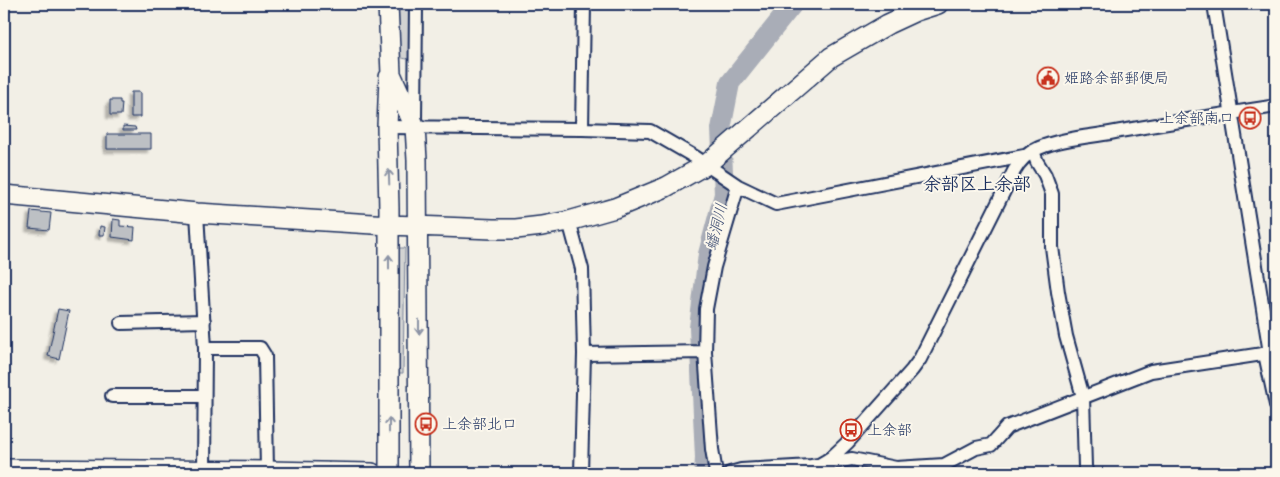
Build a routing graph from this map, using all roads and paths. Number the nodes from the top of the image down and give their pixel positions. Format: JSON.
{"nodes":[{"id":1,"x":388,"y":4,"type":"edge"},
{"id":2,"x":416,"y":4,"type":"edge"},
{"id":3,"x":584,"y":4,"type":"edge"},
{"id":4,"x":938,"y":4,"type":"edge"},
{"id":5,"x":1214,"y":4,"type":"edge"},
{"id":6,"x":390,"y":44,"type":"junction"},
{"id":7,"x":1276,"y":106,"type":"edge"},
{"id":8,"x":1231,"y":113,"type":"junction"},
{"id":9,"x":387,"y":127,"type":"junction"},
{"id":10,"x":415,"y":127,"type":"junction"},
{"id":11,"x":582,"y":129,"type":"junction"},
{"id":12,"x":1028,"y":154,"type":"junction"},
{"id":13,"x":701,"y":161,"type":"junction"},
{"id":14,"x":738,"y":186,"type":"junction"},
{"id":15,"x":4,"y":195,"type":"edge"},
{"id":16,"x":197,"y":213,"type":"junction"},
{"id":17,"x":569,"y":221,"type":"junction"},
{"id":18,"x":389,"y":225,"type":"junction"},
{"id":19,"x":418,"y":226,"type":"junction"},
{"id":20,"x":204,"y":321,"type":"junction"},
{"id":21,"x":121,"y":323,"type":"dead end"},
{"id":22,"x":205,"y":348,"type":"junction"},
{"id":23,"x":705,"y":352,"type":"junction"},
{"id":24,"x":1271,"y":353,"type":"edge"},
{"id":25,"x":584,"y":354,"type":"junction"},
{"id":26,"x":112,"y":396,"type":"dead end"},
{"id":27,"x":204,"y":396,"type":"junction"},
{"id":28,"x":1083,"y":398,"type":"junction"},
{"id":29,"x":1276,"y":405,"type":"edge"},
{"id":30,"x":819,"y":465,"type":"junction"},
{"id":31,"x":4,"y":470,"type":"edge"},
{"id":32,"x":267,"y":471,"type":"junction"},
{"id":33,"x":204,"y":472,"type":"edge"},
{"id":34,"x":372,"y":473,"type":"edge"},
{"id":35,"x":389,"y":473,"type":"edge"},
{"id":36,"x":419,"y":473,"type":"edge"},
{"id":37,"x":581,"y":473,"type":"edge"},
{"id":38,"x":716,"y":473,"type":"edge"},
{"id":39,"x":730,"y":473,"type":"edge"},
{"id":40,"x":1087,"y":473,"type":"edge"}],
"edges":[{"from":1,"to":6,"type":"street"},
{"from":2,"to":10,"type":"street"},
{"from":3,"to":11,"type":"street"},
{"from":4,"to":13,"type":"street"},
{"from":5,"to":8,"type":"street"},
{"from":6,"to":9,"type":"street"},
{"from":6,"to":10,"type":"street"},
{"from":7,"to":8,"type":"street"},
{"from":8,"to":12,"type":"street"},
{"from":8,"to":24,"type":"street"},
{"from":9,"to":10,"type":"street"},
{"from":18,"to":9,"type":"street","one_way":true},
{"from":10,"to":11,"type":"street"},
{"from":10,"to":19,"type":"street"},
{"from":11,"to":13,"type":"street"},
{"from":12,"to":14,"type":"street"},
{"from":12,"to":28,"type":"street"},
{"from":12,"to":30,"type":"street"},
{"from":13,"to":14,"type":"street"},
{"from":13,"to":17,"type":"street"},
{"from":14,"to":23,"type":"street"},
{"from":15,"to":16,"type":"street"},
{"from":16,"to":18,"type":"street"},
{"from":16,"to":20,"type":"street"},
{"from":17,"to":19,"type":"street"},
{"from":17,"to":25,"type":"street"},
{"from":18,"to":19,"type":"street"},
{"from":35,"to":18,"type":"street","one_way":true},
{"from":19,"to":36,"type":"street","one_way":true},
{"from":20,"to":21,"type":"street"},
{"from":20,"to":22,"type":"street"},
{"from":22,"to":27,"type":"street"},
{"from":22,"to":32,"type":"street"},
{"from":23,"to":25,"type":"street"},
{"from":23,"to":38,"type":"street"},
{"from":24,"to":28,"type":"street"},
{"from":24,"to":29,"type":"street"},
{"from":25,"to":37,"type":"street"},
{"from":26,"to":27,"type":"street"},
{"from":27,"to":33,"type":"street"},
{"from":28,"to":30,"type":"street"},
{"from":28,"to":40,"type":"street"},
{"from":30,"to":39,"type":"street"},
{"from":31,"to":33,"type":"street"},
{"from":32,"to":33,"type":"street"},
{"from":32,"to":34,"type":"street"}]}
